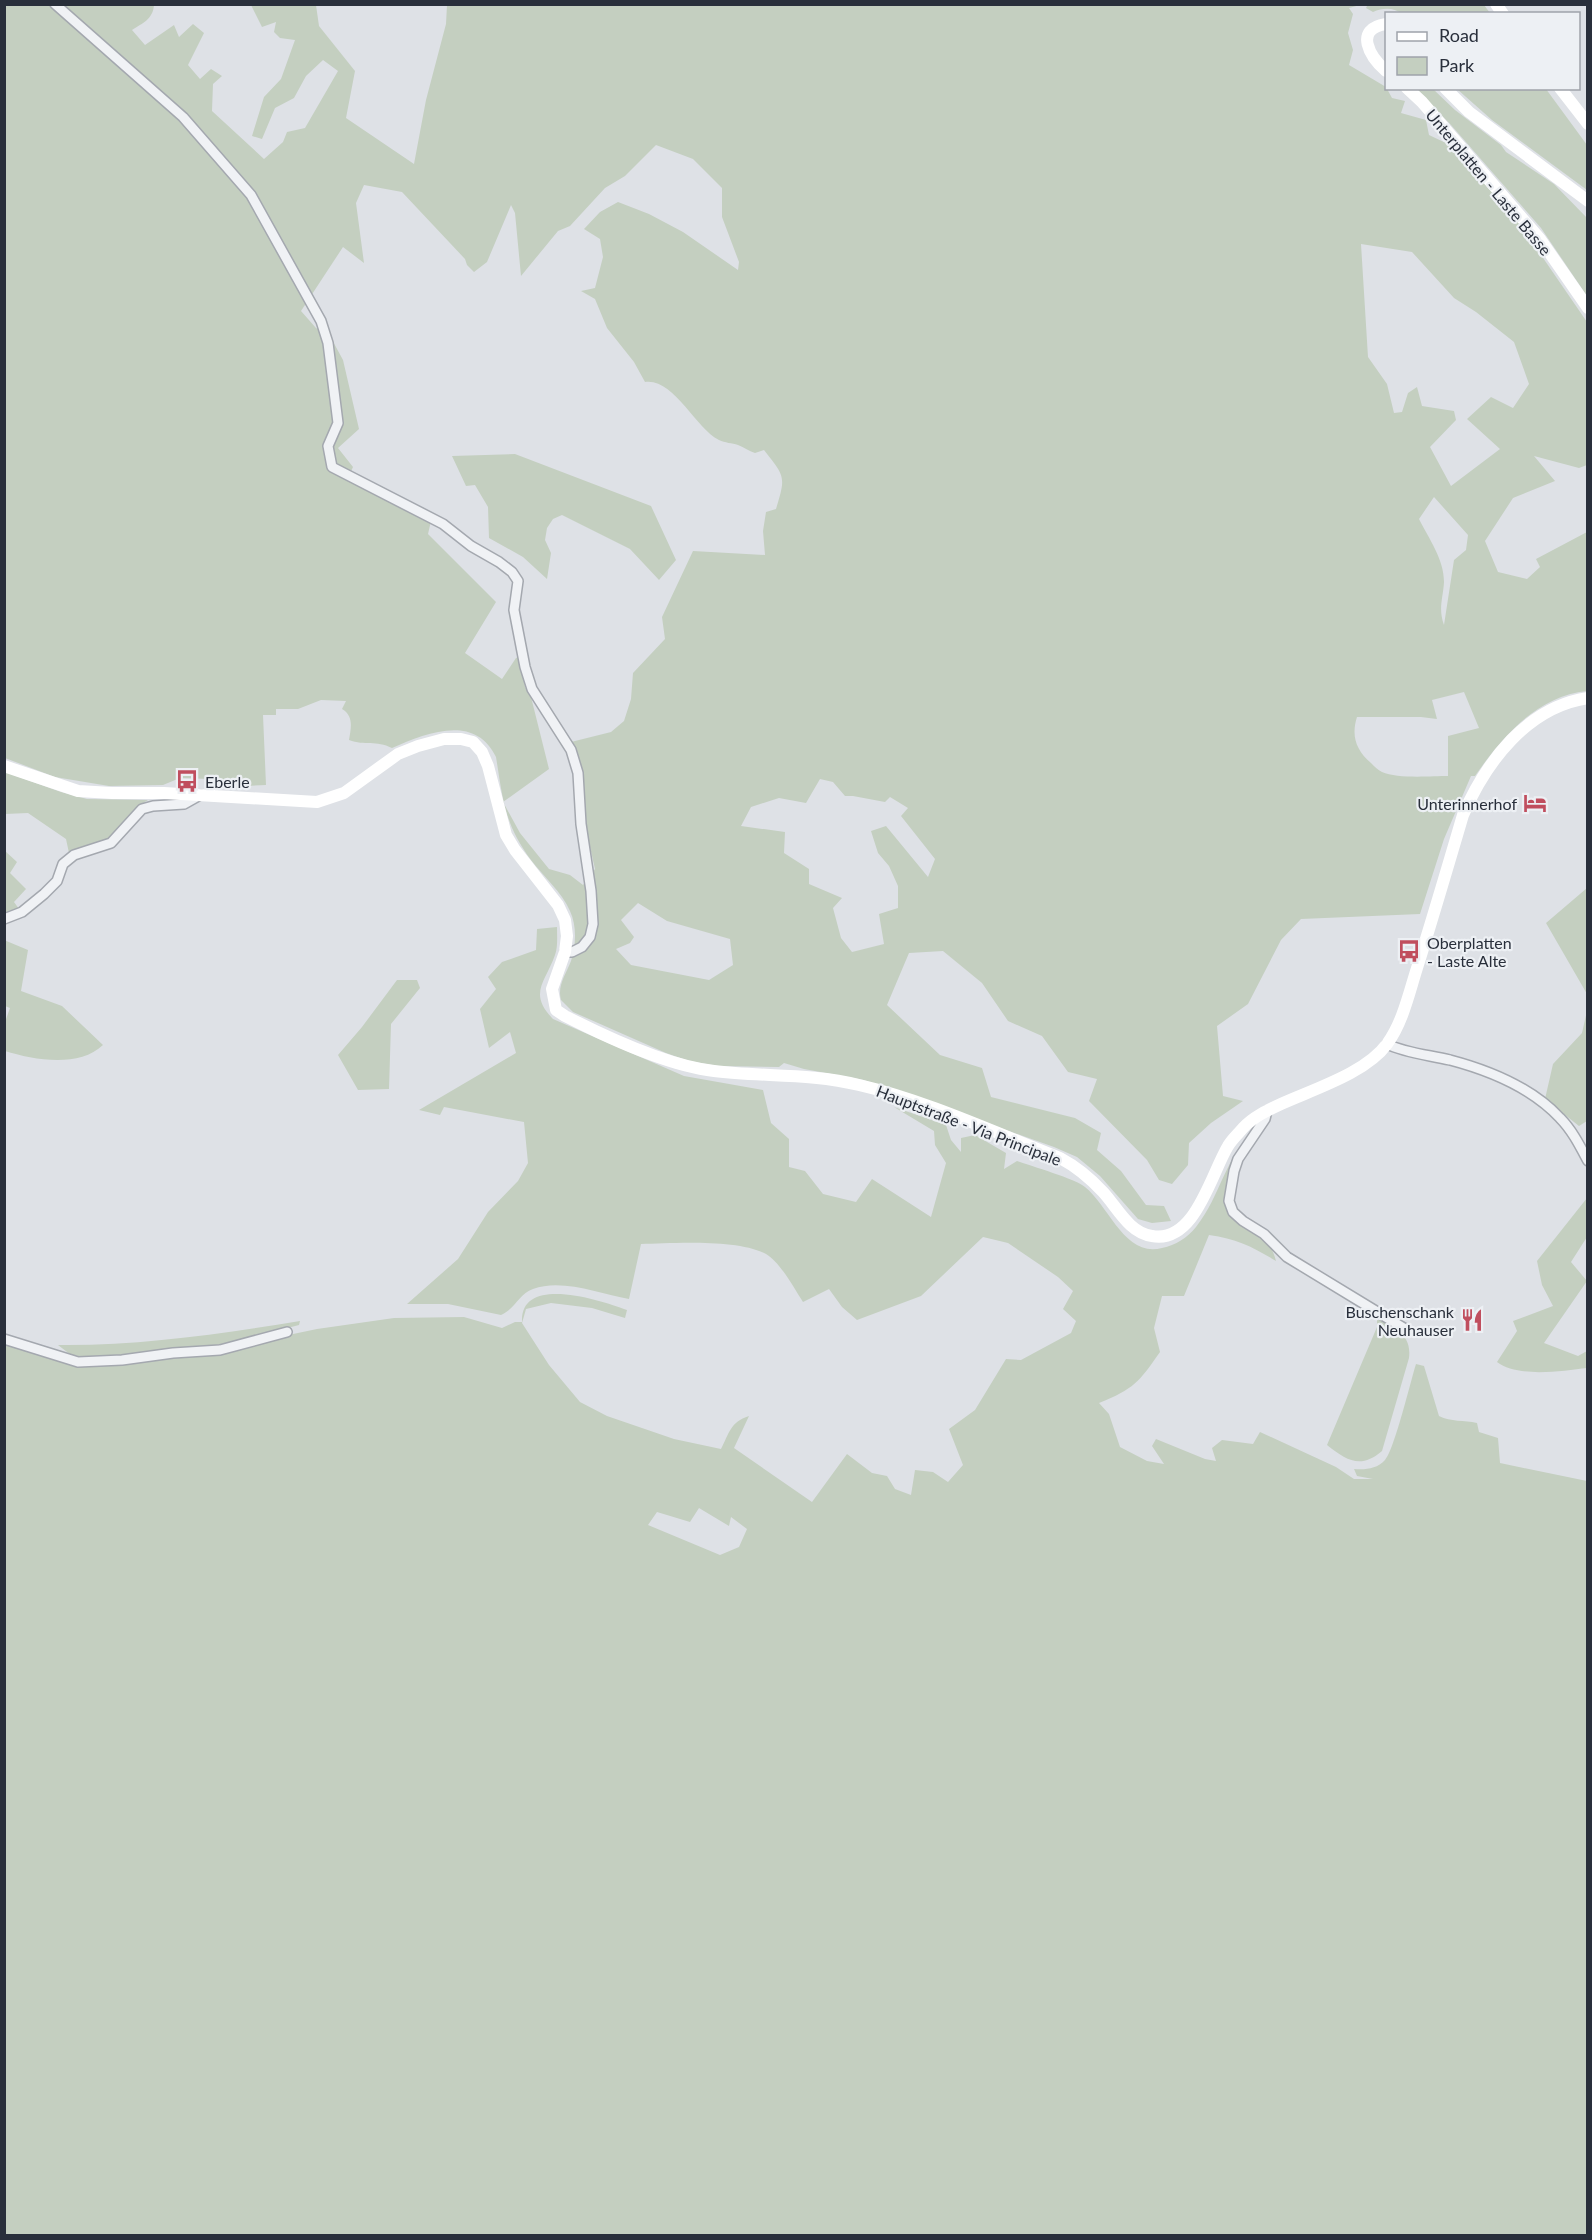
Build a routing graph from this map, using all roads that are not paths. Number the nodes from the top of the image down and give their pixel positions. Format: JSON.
{"nodes":[{"id":1,"x":55,"y":4,"type":"edge"},
{"id":2,"x":1385,"y":24,"type":"edge"},
{"id":3,"x":1385,"y":70,"type":"edge"},
{"id":4,"x":1409,"y":90,"type":"edge"},
{"id":5,"x":1447,"y":90,"type":"edge"},
{"id":6,"x":1562,"y":90,"type":"edge"},
{"id":7,"x":1587,"y":124,"type":"edge"},
{"id":8,"x":1587,"y":201,"type":"edge"},
{"id":9,"x":1587,"y":308,"type":"edge"},
{"id":10,"x":1587,"y":698,"type":"edge"},
{"id":11,"x":4,"y":766,"type":"edge"},
{"id":12,"x":200,"y":795,"type":"junction"},
{"id":13,"x":4,"y":919,"type":"edge"},
{"id":14,"x":565,"y":952,"type":"junction"},
{"id":15,"x":1387,"y":1044,"type":"junction"},
{"id":16,"x":1267,"y":1111,"type":"junction"},
{"id":17,"x":1587,"y":1161,"type":"edge"},
{"id":18,"x":1407,"y":1330,"type":"dead end"},
{"id":19,"x":286,"y":1332,"type":"dead end"},
{"id":20,"x":4,"y":1340,"type":"edge"}],
"edges":[{"from":1,"to":14,"type":"street"},
{"from":2,"to":3,"type":"main road"},
{"from":4,"to":9,"type":"main road","name":"Unterplatten - Laste Basse"},
{"from":5,"to":8,"type":"main road","name":"Unterplatten - Laste Basse"},
{"from":6,"to":7,"type":"main road"},
{"from":10,"to":15,"type":"main road"},
{"from":11,"to":12,"type":"main road","name":"Hauptstraße - Via Principale"},
{"from":12,"to":13,"type":"street"},
{"from":12,"to":14,"type":"main road","name":"Hauptstraße - Via Principale"},
{"from":14,"to":16,"type":"main road","name":"Hauptstraße - Via Principale"},
{"from":15,"to":16,"type":"main road"},
{"from":15,"to":17,"type":"street"},
{"from":16,"to":18,"type":"street"},
{"from":19,"to":20,"type":"street"}]}
